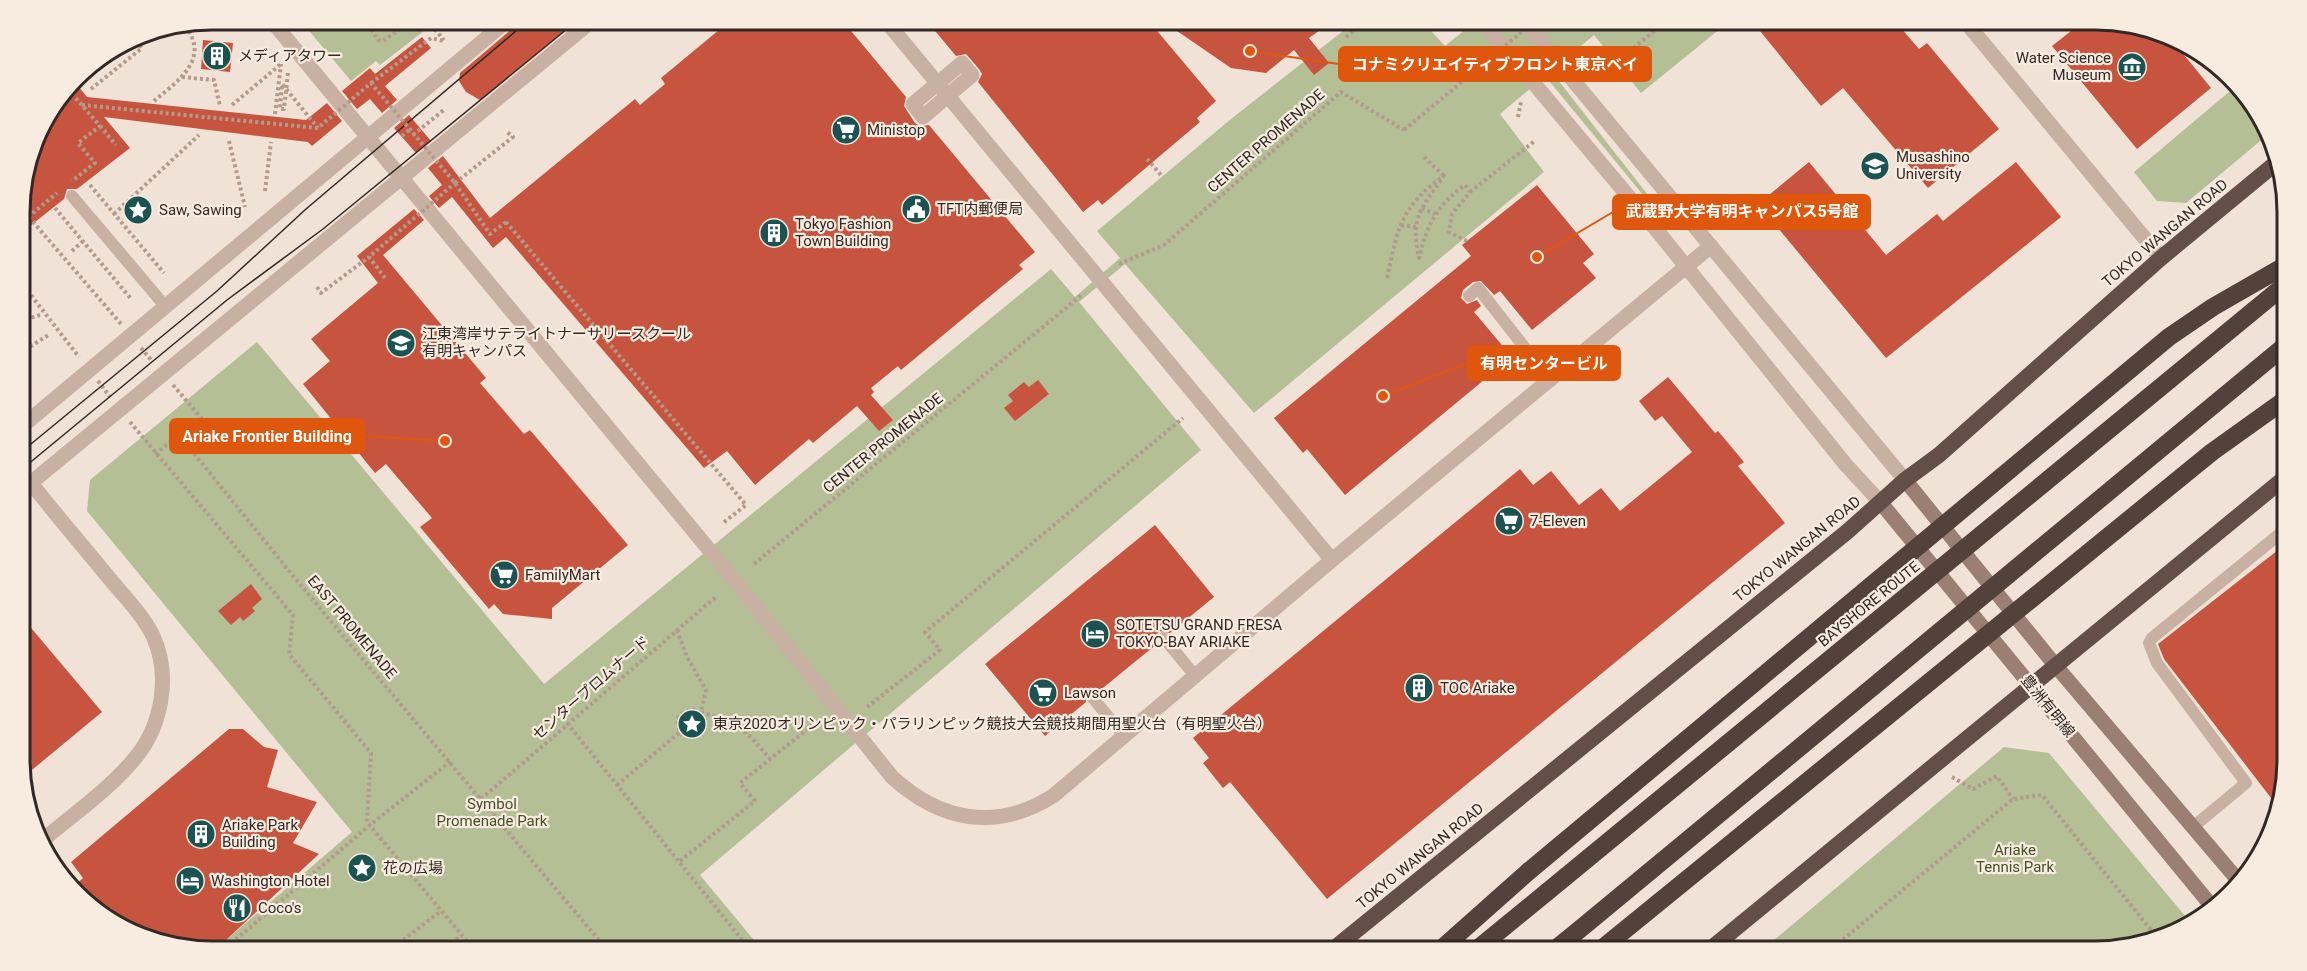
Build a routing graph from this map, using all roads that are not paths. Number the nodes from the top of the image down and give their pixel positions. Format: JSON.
{"nodes":[{"id":1,"x":280,"y":30,"type":"edge"},
{"id":2,"x":496,"y":30,"type":"edge"},
{"id":3,"x":581,"y":30,"type":"edge"},
{"id":4,"x":893,"y":30,"type":"edge"},
{"id":5,"x":1489,"y":30,"type":"edge"},
{"id":6,"x":1531,"y":30,"type":"edge"},
{"id":7,"x":1972,"y":30,"type":"edge"},
{"id":8,"x":367,"y":137,"type":"junction"},
{"id":9,"x":2271,"y":167,"type":"edge"},
{"id":10,"x":401,"y":178,"type":"junction"},
{"id":11,"x":67,"y":193,"type":"road end"},
{"id":12,"x":1711,"y":246,"type":"junction"},
{"id":13,"x":2161,"y":258,"type":"junction"},
{"id":14,"x":1686,"y":267,"type":"junction"},
{"id":15,"x":2277,"y":271,"type":"edge"},
{"id":16,"x":2277,"y":291,"type":"edge"},
{"id":17,"x":1469,"y":296,"type":"dead end"},
{"id":18,"x":165,"y":306,"type":"junction"},
{"id":19,"x":2277,"y":352,"type":"edge"},
{"id":20,"x":1551,"y":381,"type":"junction"},
{"id":21,"x":2277,"y":405,"type":"edge"},
{"id":22,"x":30,"y":420,"type":"edge"},
{"id":23,"x":1905,"y":480,"type":"junction"},
{"id":24,"x":30,"y":484,"type":"edge"},
{"id":25,"x":2277,"y":484,"type":"edge"},
{"id":26,"x":30,"y":492,"type":"edge"},
{"id":27,"x":1881,"y":503,"type":"junction"},
{"id":28,"x":2277,"y":536,"type":"edge"},
{"id":29,"x":1332,"y":560,"type":"junction"},
{"id":30,"x":1164,"y":638,"type":"dead end"},
{"id":31,"x":2055,"y":664,"type":"junction"},
{"id":32,"x":1196,"y":677,"type":"junction"},
{"id":33,"x":2030,"y":685,"type":"junction"},
{"id":34,"x":1092,"y":697,"type":"dead end"},
{"id":35,"x":1125,"y":737,"type":"junction"},
{"id":36,"x":2193,"y":827,"type":"junction"},
{"id":37,"x":47,"y":836,"type":"edge"},
{"id":38,"x":2234,"y":876,"type":"edge"},
{"id":39,"x":2208,"y":901,"type":"edge"},
{"id":40,"x":1343,"y":941,"type":"edge"},
{"id":41,"x":1450,"y":941,"type":"edge"},
{"id":42,"x":1487,"y":941,"type":"edge"},
{"id":43,"x":1565,"y":941,"type":"edge"},
{"id":44,"x":1611,"y":941,"type":"edge"},
{"id":45,"x":1720,"y":941,"type":"edge"}],
"edges":[{"from":1,"to":8,"type":"street"},
{"from":2,"to":8,"type":"street"},
{"from":3,"to":10,"type":"street"},
{"from":4,"to":29,"type":"street"},
{"from":5,"to":14,"type":"street"},
{"from":6,"to":12,"type":"street"},
{"from":7,"to":13,"type":"street"},
{"from":8,"to":10,"type":"street"},
{"from":8,"to":18,"type":"street"},
{"from":9,"to":13,"type":"highway","name":"TOKYO WANGAN ROAD"},
{"from":10,"to":24,"type":"street"},
{"from":10,"to":35,"type":"street"},
{"from":11,"to":18,"type":"lane"},
{"from":12,"to":14,"type":"street"},
{"from":12,"to":23,"type":"street"},
{"from":13,"to":23,"type":"highway","name":"TOKYO WANGAN ROAD"},
{"from":14,"to":20,"type":"street"},
{"from":14,"to":27,"type":"street"},
{"from":15,"to":41,"type":"highway","bridge":true},
{"from":16,"to":42,"type":"highway","name":"BAYSHORE ROUTE","bridge":true},
{"from":17,"to":20,"type":"lane"},
{"from":18,"to":22,"type":"street"},
{"from":19,"to":43,"type":"highway","bridge":true},
{"from":20,"to":29,"type":"street"},
{"from":21,"to":44,"type":"highway","bridge":true},
{"from":23,"to":27,"type":"highway","name":"TOKYO WANGAN ROAD"},
{"from":23,"to":31,"type":"main road"},
{"from":25,"to":31,"type":"highway"},
{"from":26,"to":37,"type":"street"},
{"from":27,"to":33,"type":"main road","name":"豊洲有明線"},
{"from":27,"to":40,"type":"highway","name":"TOKYO WANGAN ROAD"},
{"from":28,"to":36,"type":"lane"},
{"from":29,"to":32,"type":"street"},
{"from":30,"to":32,"type":"lane"},
{"from":31,"to":33,"type":"highway"},
{"from":31,"to":36,"type":"main road"},
{"from":32,"to":35,"type":"street"},
{"from":33,"to":39,"type":"main road","name":"豊洲有明線"},
{"from":33,"to":45,"type":"highway"},
{"from":34,"to":35,"type":"lane"},
{"from":36,"to":38,"type":"main road"}]}
